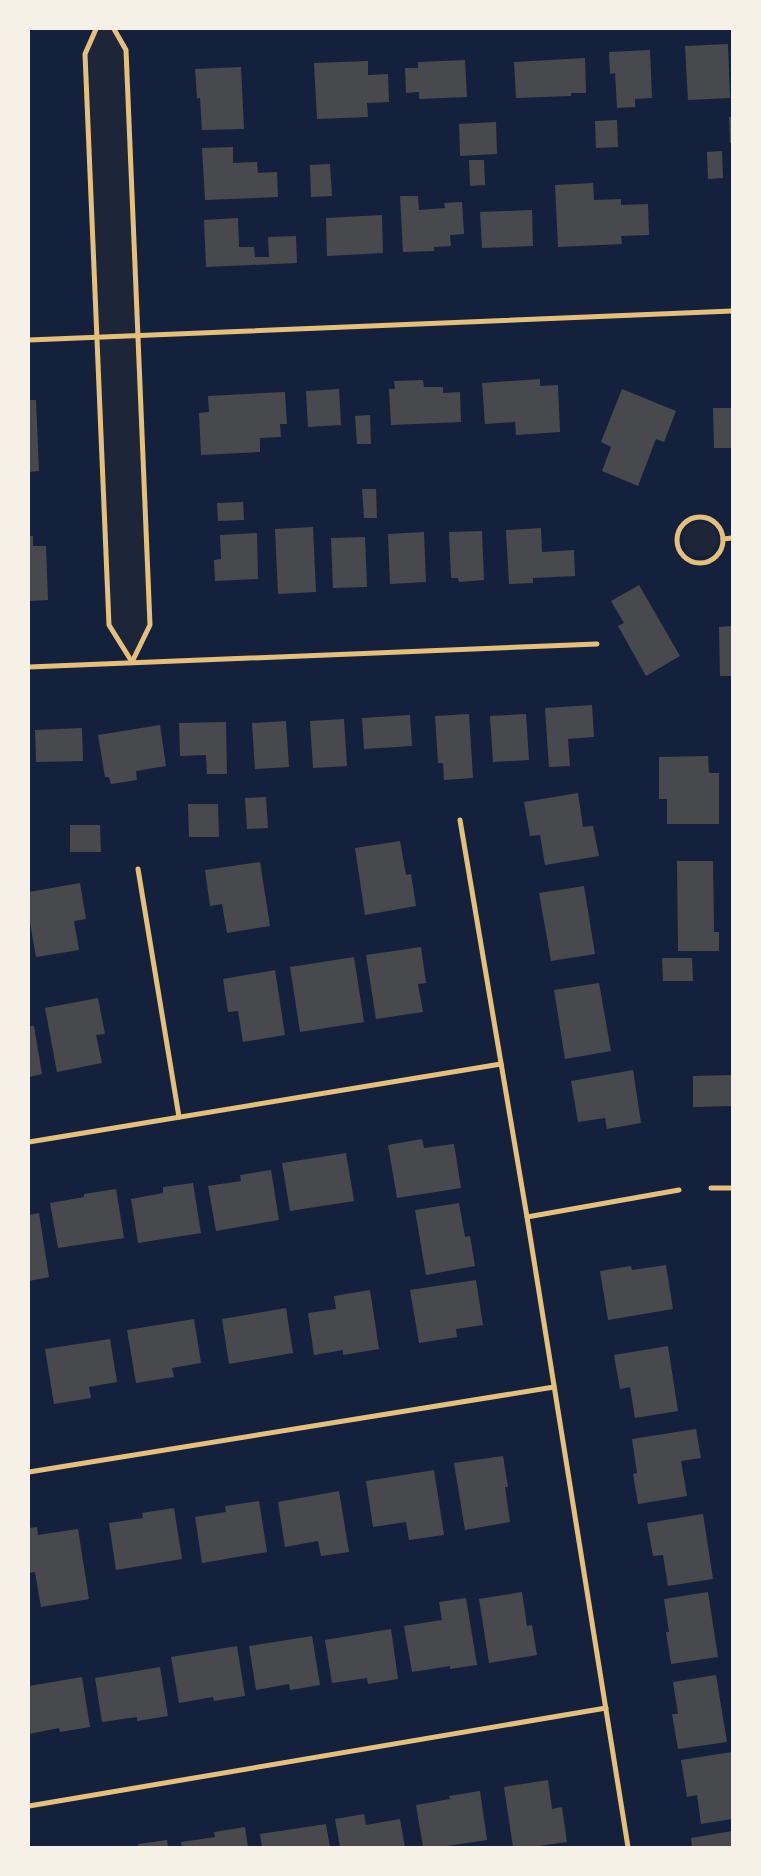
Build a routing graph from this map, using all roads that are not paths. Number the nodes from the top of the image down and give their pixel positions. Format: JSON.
{"nodes":[{"id":1,"x":96,"y":29,"type":"edge"},
{"id":2,"x":114,"y":29,"type":"edge"},
{"id":3,"x":732,"y":311,"type":"edge"},
{"id":4,"x":139,"y":335,"type":"junction"},
{"id":5,"x":96,"y":338,"type":"junction"},
{"id":6,"x":29,"y":340,"type":"edge"},
{"id":7,"x":732,"y":538,"type":"edge"},
{"id":8,"x":723,"y":539,"type":"junction"},
{"id":9,"x":597,"y":644,"type":"dead end"},
{"id":10,"x":132,"y":662,"type":"junction"},
{"id":11,"x":29,"y":666,"type":"edge"},
{"id":12,"x":460,"y":820,"type":"dead end"},
{"id":13,"x":138,"y":869,"type":"dead end"},
{"id":14,"x":500,"y":1064,"type":"junction"},
{"id":15,"x":180,"y":1117,"type":"junction"},
{"id":16,"x":29,"y":1142,"type":"edge"},
{"id":17,"x":711,"y":1188,"type":"dead end"},
{"id":18,"x":732,"y":1188,"type":"edge"},
{"id":19,"x":679,"y":1190,"type":"dead end"},
{"id":20,"x":528,"y":1217,"type":"junction"},
{"id":21,"x":554,"y":1386,"type":"junction"},
{"id":22,"x":29,"y":1472,"type":"edge"},
{"id":23,"x":606,"y":1708,"type":"junction"},
{"id":24,"x":29,"y":1806,"type":"edge"},
{"id":25,"x":628,"y":1847,"type":"edge"}],
"edges":[{"from":1,"to":5,"type":"street"},
{"from":2,"to":4,"type":"street"},
{"from":3,"to":4,"type":"street"},
{"from":4,"to":5,"type":"street"},
{"from":4,"to":10,"type":"street"},
{"from":5,"to":6,"type":"street"},
{"from":5,"to":10,"type":"street"},
{"from":7,"to":8,"type":"street"},
{"from":8,"to":8,"type":"street"},
{"from":9,"to":10,"type":"street"},
{"from":10,"to":11,"type":"street"},
{"from":12,"to":14,"type":"street"},
{"from":13,"to":15,"type":"street"},
{"from":14,"to":15,"type":"street"},
{"from":14,"to":20,"type":"street"},
{"from":15,"to":16,"type":"street"},
{"from":17,"to":18,"type":"street"},
{"from":19,"to":20,"type":"street"},
{"from":20,"to":21,"type":"street"},
{"from":21,"to":22,"type":"street"},
{"from":21,"to":23,"type":"street"},
{"from":23,"to":24,"type":"street"},
{"from":23,"to":25,"type":"street"}]}
